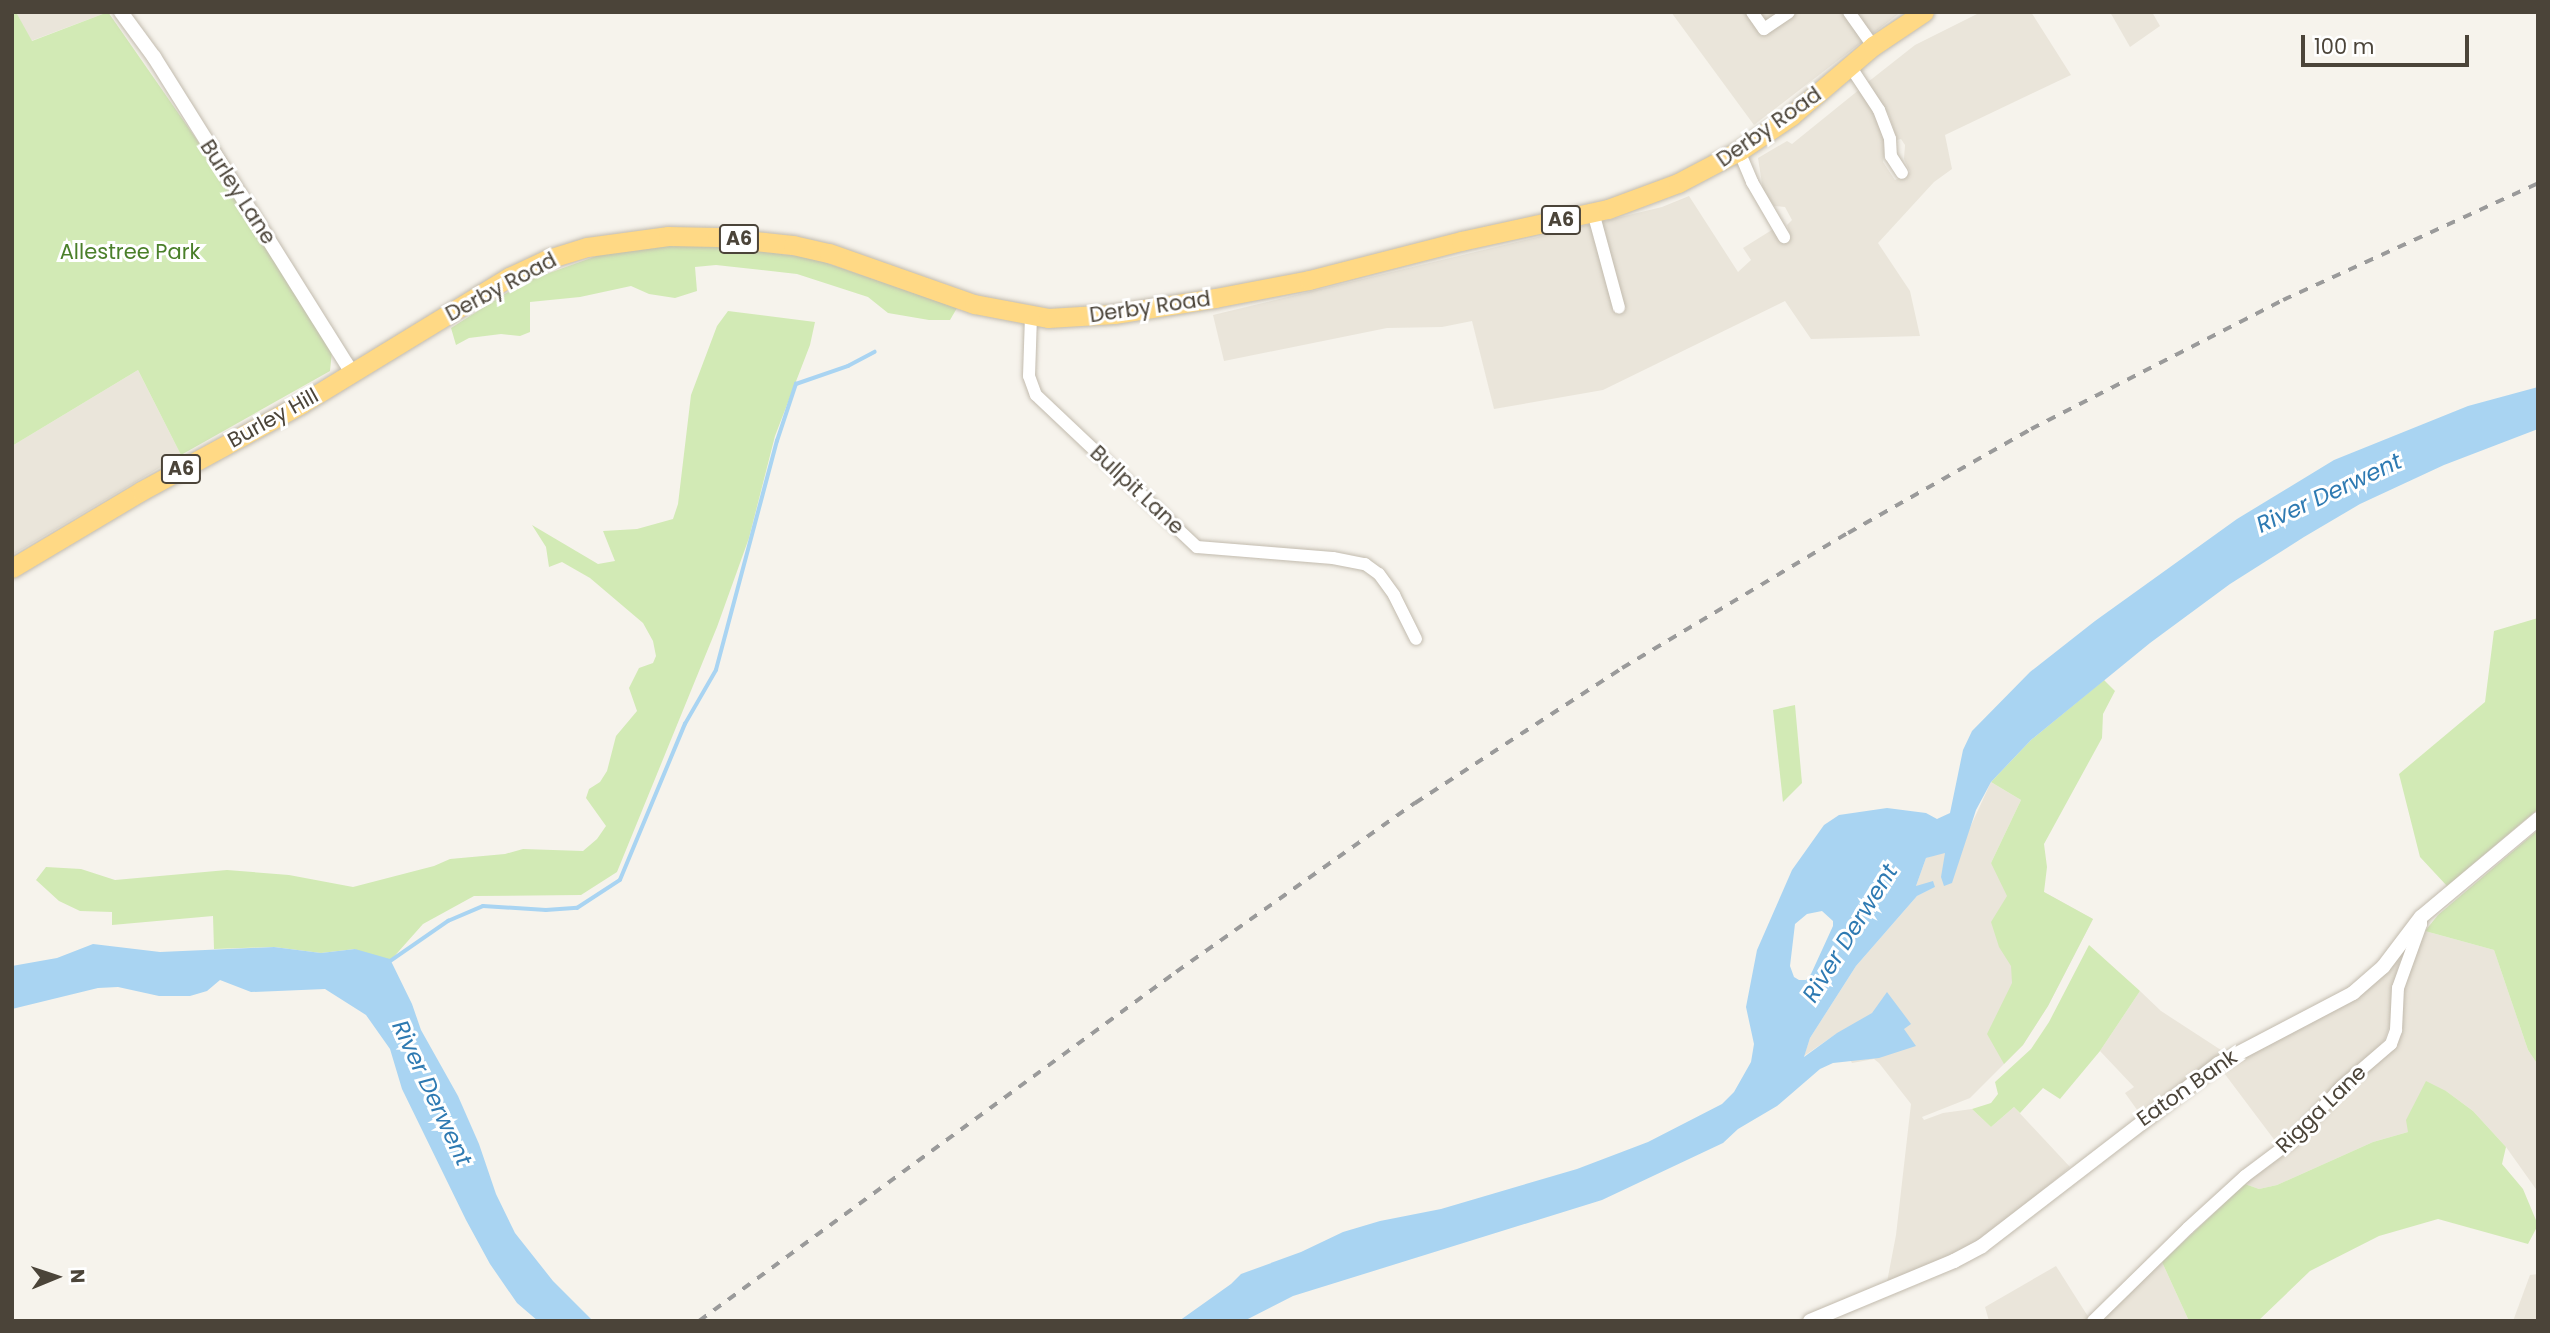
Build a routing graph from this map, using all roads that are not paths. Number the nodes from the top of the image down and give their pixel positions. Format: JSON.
{"nodes":[{"id":1,"x":121,"y":12,"type":"edge"},
{"id":2,"x":1752,"y":12,"type":"edge"},
{"id":3,"x":1789,"y":12,"type":"edge"},
{"id":4,"x":1849,"y":12,"type":"edge"},
{"id":5,"x":1924,"y":12,"type":"edge"},
{"id":6,"x":1873,"y":46,"type":"junction"},
{"id":7,"x":1850,"y":66,"type":"junction"},
{"id":8,"x":1740,"y":151,"type":"junction"},
{"id":9,"x":1902,"y":173,"type":"dead end"},
{"id":10,"x":1593,"y":212,"type":"junction"},
{"id":11,"x":1784,"y":237,"type":"dead end"},
{"id":12,"x":1619,"y":308,"type":"dead end"},
{"id":13,"x":1031,"y":316,"type":"junction"},
{"id":14,"x":352,"y":373,"type":"junction"},
{"id":15,"x":12,"y":568,"type":"edge"},
{"id":16,"x":1416,"y":639,"type":"dead end"},
{"id":17,"x":2538,"y":819,"type":"edge"},
{"id":18,"x":2421,"y":917,"type":"junction"},
{"id":19,"x":1810,"y":1321,"type":"edge"},
{"id":20,"x":2093,"y":1321,"type":"edge"}],
"edges":[{"from":1,"to":14,"type":"street","name":"Burley Lane"},
{"from":2,"to":3,"type":"street"},
{"from":4,"to":6,"type":"street"},
{"from":5,"to":6,"type":"highway","name":"Derby Road","number":"A6"},
{"from":6,"to":7,"type":"highway","name":"Derby Road","number":"A6"},
{"from":7,"to":8,"type":"highway","name":"Derby Road","number":"A6"},
{"from":7,"to":9,"type":"street"},
{"from":8,"to":10,"type":"highway","name":"Derby Road","number":"A6"},
{"from":8,"to":11,"type":"street"},
{"from":10,"to":12,"type":"street"},
{"from":10,"to":13,"type":"highway","name":"Derby Road","number":"A6"},
{"from":13,"to":14,"type":"highway","name":"Derby Road","number":"A6"},
{"from":13,"to":16,"type":"street","name":"Bullpit Lane"},
{"from":14,"to":15,"type":"highway","name":"Burley Hill","number":"A6"},
{"from":17,"to":18,"type":"street","name":"Eaton Bank"},
{"from":18,"to":19,"type":"street","name":"Eaton Bank"},
{"from":18,"to":20,"type":"street","name":"Rigga Lane"}]}
